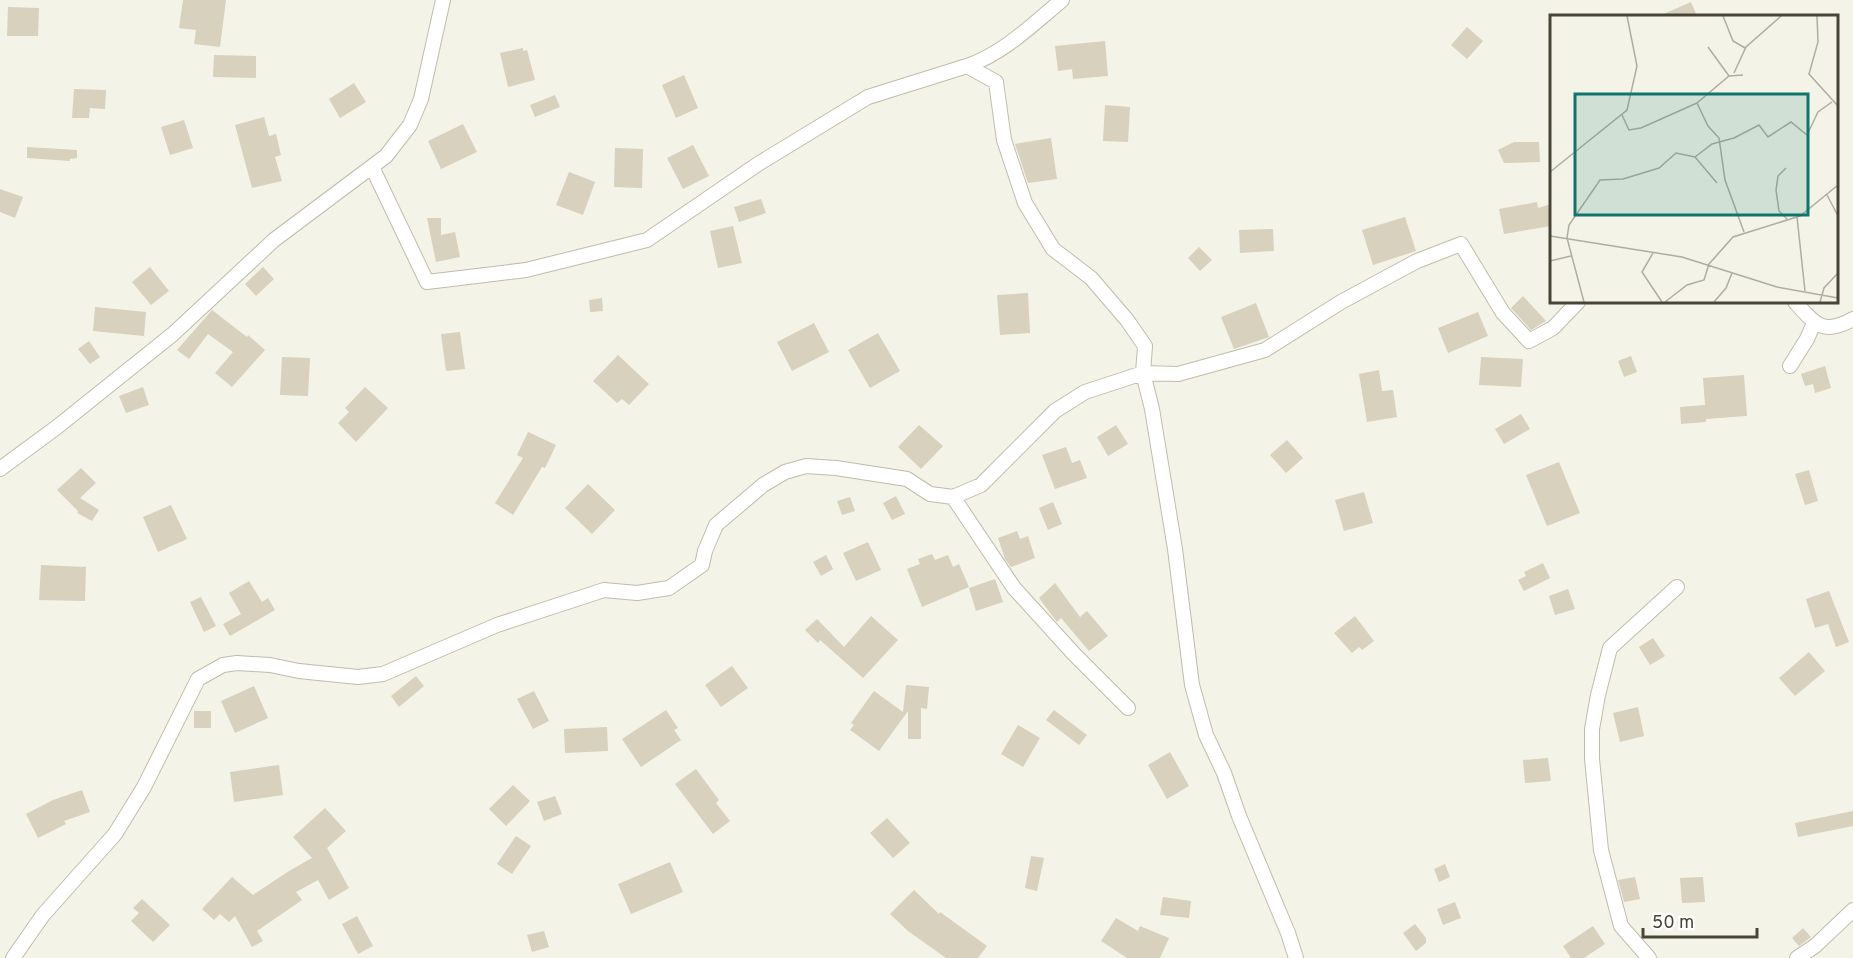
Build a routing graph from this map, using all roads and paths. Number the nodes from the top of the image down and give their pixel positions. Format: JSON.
{"nodes":[{"id":1,"x":442,"y":0,"type":"edge"},
{"id":2,"x":1062,"y":0,"type":"edge"},
{"id":3,"x":967,"y":66,"type":"junction"},
{"id":4,"x":372,"y":167,"type":"junction"},
{"id":5,"x":1577,"y":303,"type":"edge"},
{"id":6,"x":1796,"y":303,"type":"edge"},
{"id":7,"x":1853,"y":319,"type":"edge"},
{"id":8,"x":1814,"y":323,"type":"junction"},
{"id":9,"x":1790,"y":366,"type":"dead end"},
{"id":10,"x":1143,"y":373,"type":"junction"},
{"id":11,"x":0,"y":469,"type":"edge"},
{"id":12,"x":953,"y":497,"type":"junction"},
{"id":13,"x":1677,"y":587,"type":"dead end"},
{"id":14,"x":1128,"y":708,"type":"dead end"},
{"id":15,"x":1853,"y":910,"type":"edge"},
{"id":16,"x":14,"y":958,"type":"edge"},
{"id":17,"x":1296,"y":958,"type":"edge"},
{"id":18,"x":1649,"y":958,"type":"edge"},
{"id":19,"x":1797,"y":958,"type":"edge"}],
"edges":[{"from":1,"to":4,"type":"street"},
{"from":2,"to":3,"type":"street"},
{"from":3,"to":4,"type":"street"},
{"from":3,"to":10,"type":"street"},
{"from":4,"to":11,"type":"street"},
{"from":5,"to":10,"type":"street"},
{"from":6,"to":8,"type":"street"},
{"from":7,"to":8,"type":"street"},
{"from":8,"to":9,"type":"street"},
{"from":10,"to":12,"type":"street"},
{"from":10,"to":17,"type":"street"},
{"from":12,"to":14,"type":"street"},
{"from":12,"to":16,"type":"street"},
{"from":13,"to":18,"type":"street"},
{"from":15,"to":19,"type":"street"}]}
